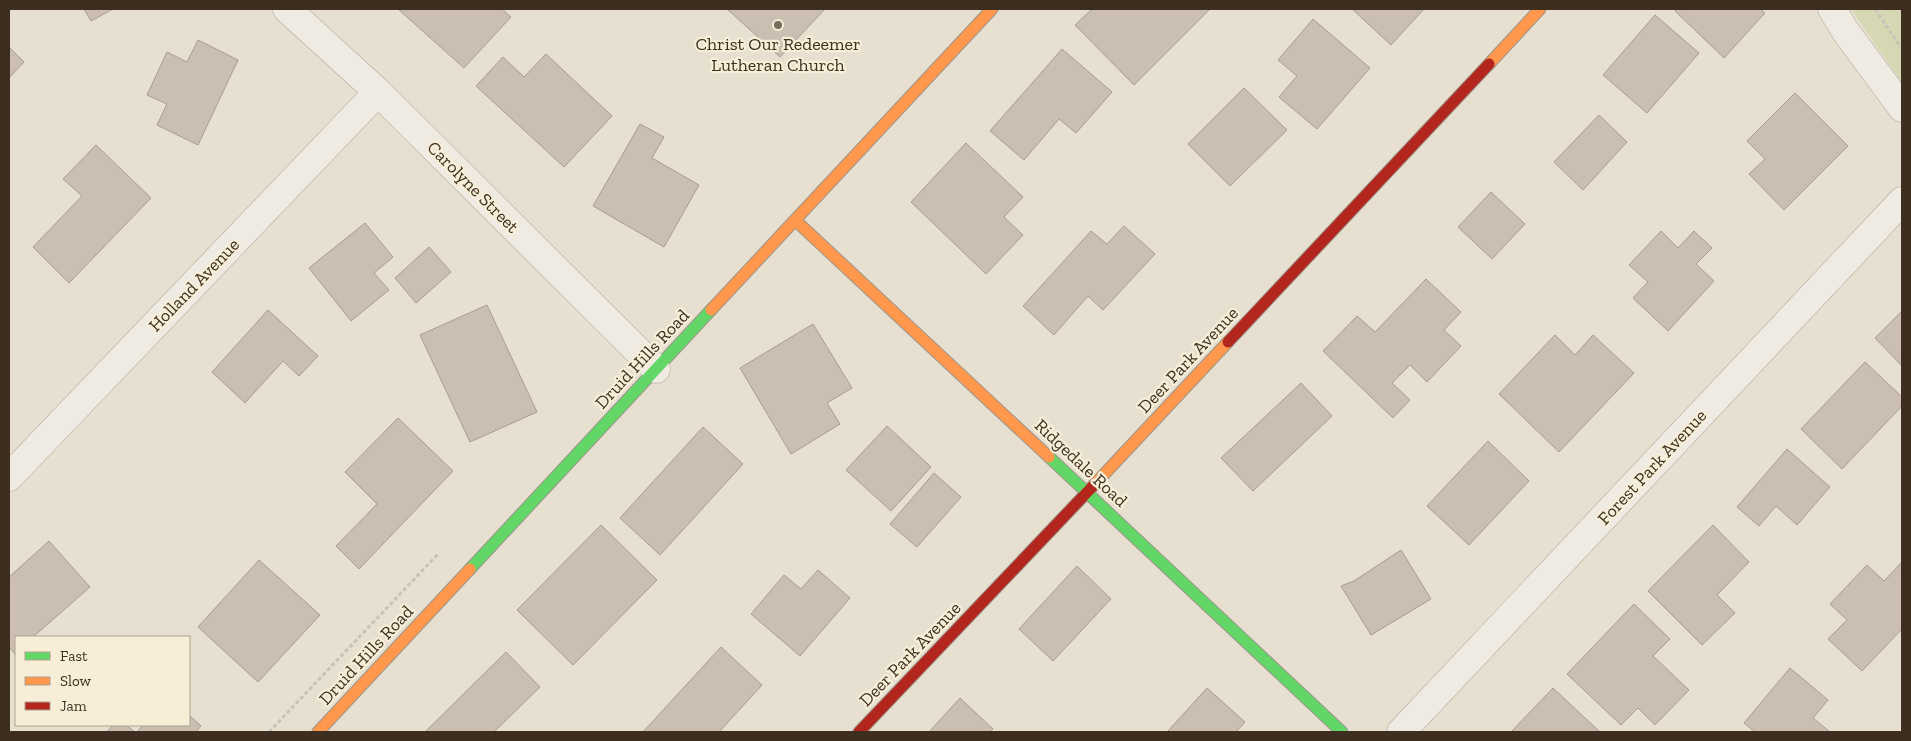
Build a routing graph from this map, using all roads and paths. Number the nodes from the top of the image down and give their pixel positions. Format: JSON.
{"nodes":[{"id":1,"x":287,"y":9,"type":"edge"},
{"id":2,"x":992,"y":9,"type":"edge"},
{"id":3,"x":1540,"y":9,"type":"edge"},
{"id":4,"x":1832,"y":9,"type":"edge"},
{"id":5,"x":1875,"y":9,"type":"edge"},
{"id":6,"x":1902,"y":49,"type":"edge"},
{"id":7,"x":378,"y":92,"type":"junction"},
{"id":8,"x":1902,"y":108,"type":"edge"},
{"id":9,"x":1902,"y":201,"type":"edge"},
{"id":10,"x":795,"y":220,"type":"junction"},
{"id":11,"x":656,"y":369,"type":"junction"},
{"id":12,"x":9,"y":477,"type":"edge"},
{"id":13,"x":1087,"y":493,"type":"junction"},
{"id":14,"x":1338,"y":731,"type":"edge"},
{"id":15,"x":318,"y":732,"type":"edge"},
{"id":16,"x":858,"y":732,"type":"edge"},
{"id":17,"x":1402,"y":732,"type":"edge"}],
"edges":[{"from":1,"to":7,"type":"street","name":"Carolyne Street"},
{"from":2,"to":10,"type":"street","name":"Druid Hills Road"},
{"from":3,"to":13,"type":"street","name":"Deer Park Avenue"},
{"from":4,"to":8,"type":"street"},
{"from":5,"to":6,"type":"path"},
{"from":7,"to":11,"type":"street","name":"Carolyne Street"},
{"from":7,"to":12,"type":"street","name":"Holland Avenue"},
{"from":9,"to":17,"type":"street","name":"Forest Park Avenue"},
{"from":10,"to":11,"type":"street","name":"Druid Hills Road"},
{"from":10,"to":13,"type":"street","name":"Ridgedale Road"},
{"from":11,"to":15,"type":"street","name":"Druid Hills Road"},
{"from":13,"to":14,"type":"street","name":"Ridgedale Road"},
{"from":13,"to":16,"type":"street","name":"Deer Park Avenue"}]}
